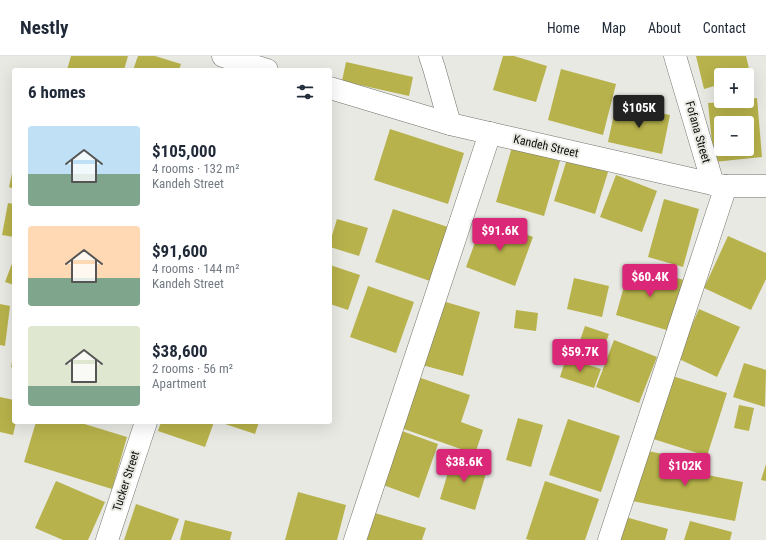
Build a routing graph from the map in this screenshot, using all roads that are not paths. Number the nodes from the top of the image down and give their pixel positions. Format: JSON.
{"nodes":[{"id":1,"x":223,"y":56,"type":"edge"},
{"id":2,"x":430,"y":56,"type":"edge"},
{"id":3,"x":676,"y":56,"type":"edge"},
{"id":4,"x":258,"y":68,"type":"edge"},
{"id":5,"x":332,"y":89,"type":"edge"},
{"id":6,"x":450,"y":124,"type":"junction"},
{"id":7,"x":490,"y":133,"type":"junction"},
{"id":8,"x":719,"y":185,"type":"junction"},
{"id":9,"x":766,"y":186,"type":"edge"},
{"id":10,"x":145,"y":424,"type":"edge"},
{"id":11,"x":107,"y":540,"type":"edge"},
{"id":12,"x":355,"y":540,"type":"edge"},
{"id":13,"x":609,"y":540,"type":"edge"}],
"edges":[{"from":1,"to":4,"type":"street"},
{"from":2,"to":6,"type":"street"},
{"from":3,"to":8,"type":"street","name":"Fofana Street"},
{"from":5,"to":6,"type":"street","name":"Kandeh Street"},
{"from":6,"to":7,"type":"street","name":"Kandeh Street"},
{"from":7,"to":8,"type":"street","name":"Kandeh Street"},
{"from":7,"to":12,"type":"street"},
{"from":8,"to":9,"type":"street","name":"Kandeh Street"},
{"from":8,"to":13,"type":"street"},
{"from":10,"to":11,"type":"street","name":"Tucker Street"}]}
